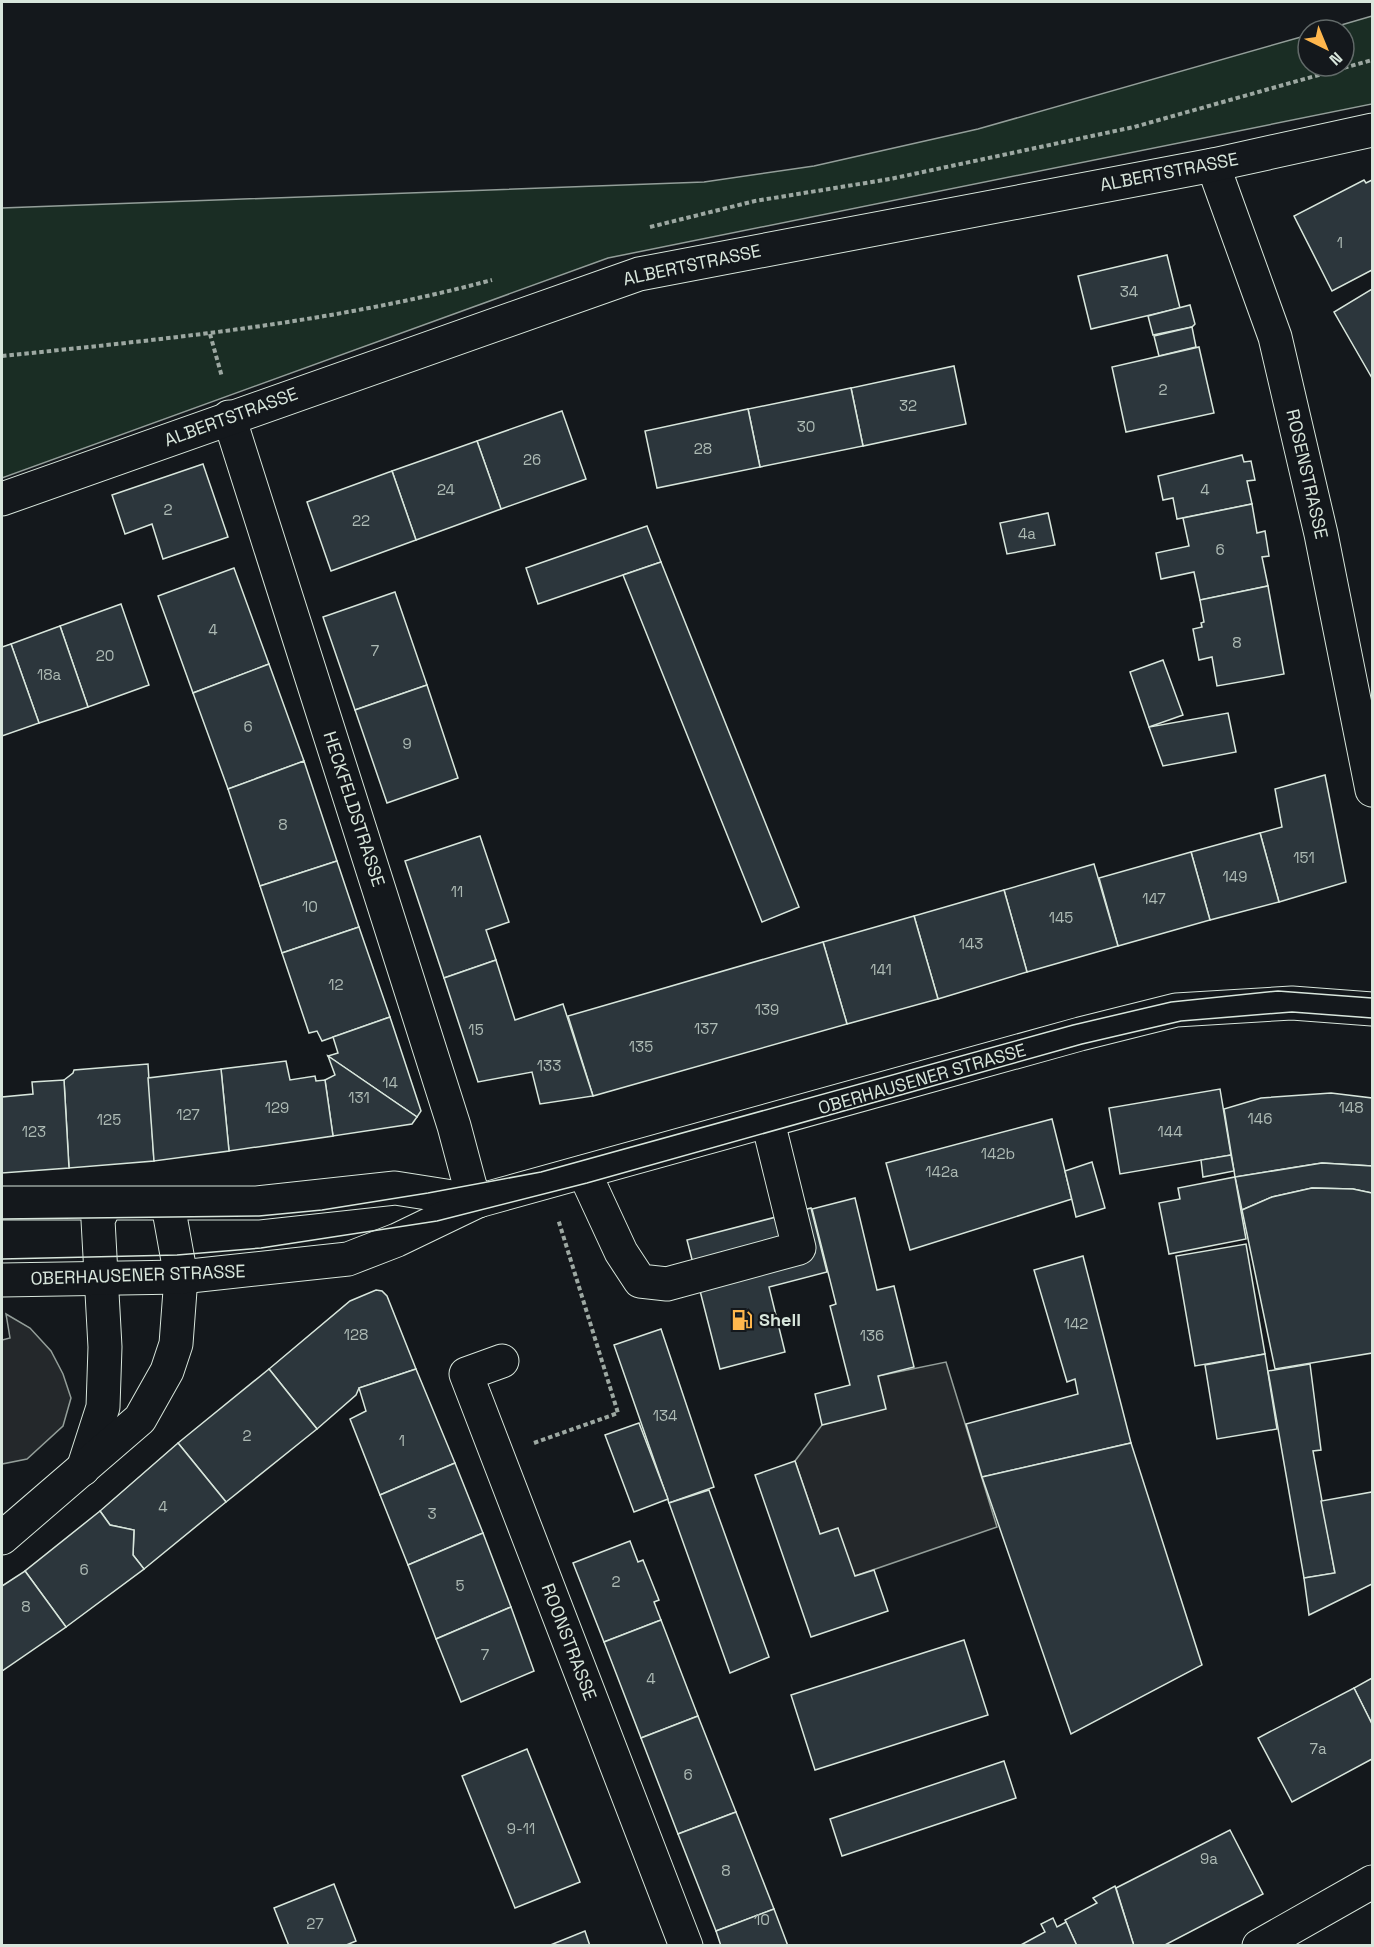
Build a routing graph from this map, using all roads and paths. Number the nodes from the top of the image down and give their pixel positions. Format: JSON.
{"nodes":[{"id":1,"x":1372,"y":130,"type":"edge"},
{"id":2,"x":1213,"y":165,"type":"junction"},
{"id":3,"x":229,"y":417,"type":"junction"},
{"id":4,"x":2,"y":499,"type":"edge"},
{"id":5,"x":1372,"y":790,"type":"edge"},
{"id":6,"x":1372,"y":1009,"type":"edge"},
{"id":7,"x":768,"y":1122,"type":"junction"},
{"id":8,"x":584,"y":1172,"type":"junction"},
{"id":9,"x":546,"y":1182,"type":"junction"},
{"id":10,"x":478,"y":1201,"type":"junction"},
{"id":11,"x":2,"y":1203,"type":"edge"},
{"id":12,"x":105,"y":1205,"type":"junction"},
{"id":13,"x":168,"y":1205,"type":"junction"},
{"id":14,"x":181,"y":1277,"type":"junction"},
{"id":15,"x":101,"y":1278,"type":"junction"},
{"id":16,"x":2,"y":1280,"type":"edge"},
{"id":17,"x":502,"y":1362,"type":"dead end"},
{"id":18,"x":496,"y":1456,"type":"junction"},
{"id":19,"x":82,"y":1470,"type":"junction"},
{"id":20,"x":2,"y":1538,"type":"edge"},
{"id":21,"x":1372,"y":1882,"type":"edge"},
{"id":22,"x":686,"y":1946,"type":"edge"},
{"id":23,"x":1259,"y":1946,"type":"edge"}],
"edges":[{"from":1,"to":2,"type":"street","name":"ALBERTSTRASSE"},
{"from":2,"to":3,"type":"street","name":"ALBERTSTRASSE"},
{"from":2,"to":5,"type":"street","name":"ROSENSTRASSE"},
{"from":3,"to":4,"type":"street","name":"ALBERTSTRASSE"},
{"from":3,"to":10,"type":"street","name":"HECKFELDSTRASSE"},
{"from":6,"to":7,"type":"street","name":"OBERHAUSENER STRASSE"},
{"from":7,"to":8,"type":"street","name":"OBERHAUSENER STRASSE"},
{"from":7,"to":8,"type":"street"},
{"from":8,"to":9,"type":"street","name":"OBERHAUSENER STRASSE"},
{"from":9,"to":10,"type":"street","name":"OBERHAUSENER STRASSE"},
{"from":9,"to":18,"type":"path"},
{"from":10,"to":13,"type":"street","name":"OBERHAUSENER STRASSE"},
{"from":10,"to":14,"type":"street","name":"OBERHAUSENER STRASSE"},
{"from":11,"to":12,"type":"street","name":"OBERHAUSENER STRASSE"},
{"from":12,"to":13,"type":"street","name":"OBERHAUSENER STRASSE"},
{"from":12,"to":15,"type":"street"},
{"from":13,"to":14,"type":"street"},
{"from":14,"to":15,"type":"street","name":"OBERHAUSENER STRASSE"},
{"from":14,"to":19,"type":"street"},
{"from":15,"to":16,"type":"street","name":"OBERHAUSENER STRASSE"},
{"from":15,"to":19,"type":"street"},
{"from":17,"to":18,"type":"street","name":"ROONSTRASSE"},
{"from":18,"to":22,"type":"street","name":"ROONSTRASSE"},
{"from":19,"to":20,"type":"street"},
{"from":21,"to":23,"type":"street"}]}
